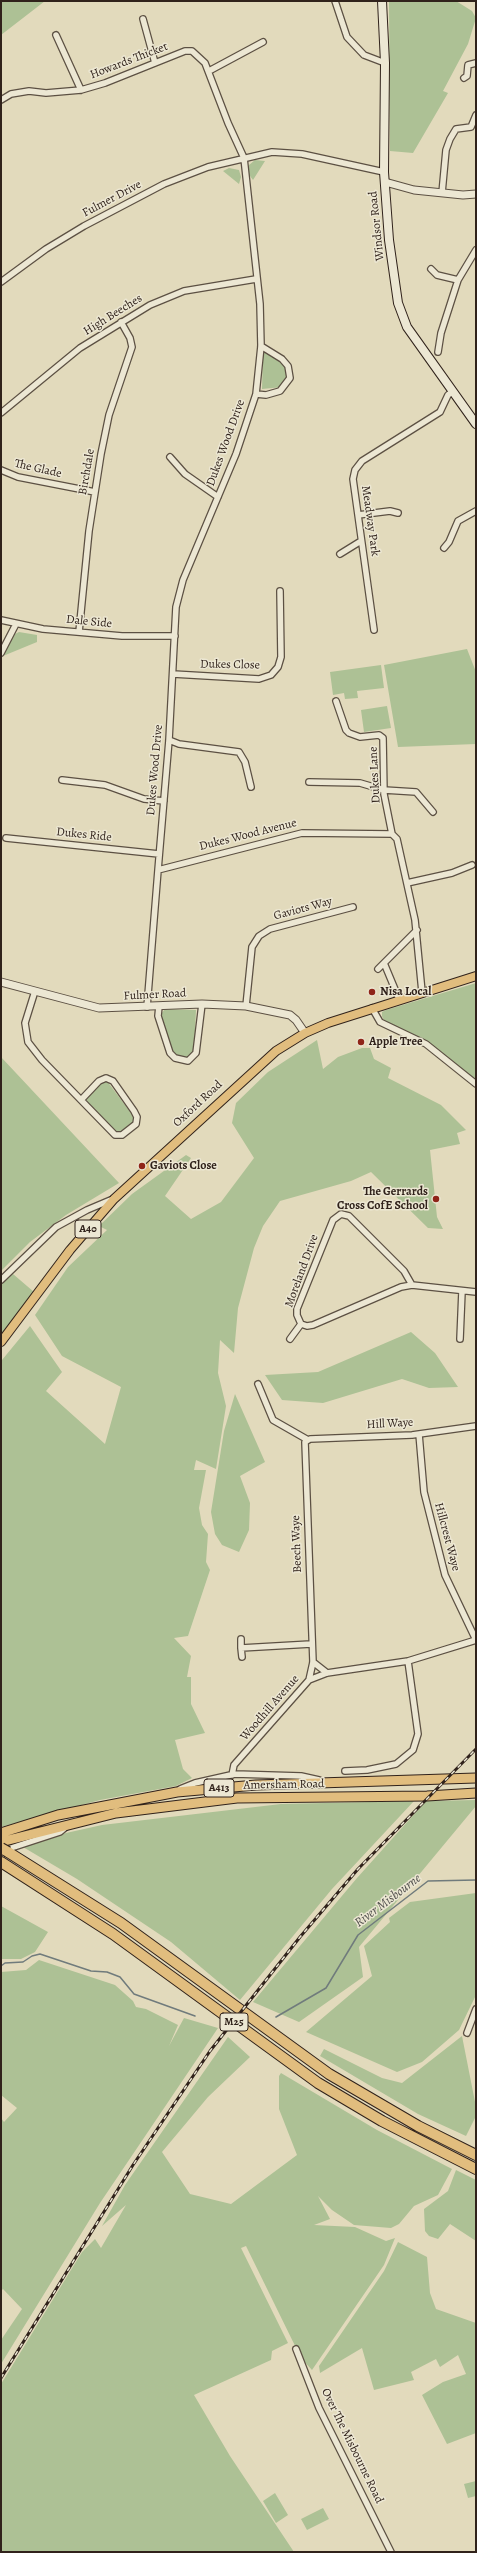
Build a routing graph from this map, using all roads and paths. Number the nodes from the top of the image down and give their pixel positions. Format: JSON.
{"nodes":[{"id":1,"x":335,"y":1,"type":"edge"},
{"id":2,"x":382,"y":1,"type":"edge"},
{"id":3,"x":143,"y":19,"type":"dead end"},
{"id":4,"x":56,"y":35,"type":"dead end"},
{"id":5,"x":263,"y":42,"type":"dead end"},
{"id":6,"x":155,"y":63,"type":"junction"},
{"id":7,"x":385,"y":63,"type":"junction"},
{"id":8,"x":476,"y":63,"type":"edge"},
{"id":9,"x":209,"y":71,"type":"junction"},
{"id":10,"x":464,"y":78,"type":"dead end"},
{"id":11,"x":81,"y":90,"type":"junction"},
{"id":12,"x":1,"y":100,"type":"edge"},
{"id":13,"x":476,"y":115,"type":"edge"},
{"id":14,"x":244,"y":158,"type":"junction"},
{"id":15,"x":384,"y":172,"type":"junction"},
{"id":16,"x":385,"y":182,"type":"junction"},
{"id":17,"x":442,"y":193,"type":"junction"},
{"id":18,"x":476,"y":194,"type":"edge"},
{"id":19,"x":476,"y":250,"type":"edge"},
{"id":20,"x":431,"y":269,"type":"dead end"},
{"id":21,"x":256,"y":279,"type":"junction"},
{"id":22,"x":458,"y":280,"type":"junction"},
{"id":23,"x":1,"y":281,"type":"edge"},
{"id":24,"x":121,"y":322,"type":"junction"},
{"id":25,"x":260,"y":346,"type":"junction"},
{"id":26,"x":438,"y":352,"type":"dead end"},
{"id":27,"x":453,"y":391,"type":"junction"},
{"id":28,"x":256,"y":394,"type":"junction"},
{"id":29,"x":1,"y":413,"type":"edge"},
{"id":30,"x":476,"y":424,"type":"edge"},
{"id":31,"x":170,"y":457,"type":"dead end"},
{"id":32,"x":1,"y":470,"type":"edge"},
{"id":33,"x":95,"y":492,"type":"junction"},
{"id":34,"x":218,"y":497,"type":"junction"},
{"id":35,"x":476,"y":511,"type":"edge"},
{"id":36,"x":398,"y":513,"type":"dead end"},
{"id":37,"x":358,"y":515,"type":"junction"},
{"id":38,"x":361,"y":541,"type":"junction"},
{"id":39,"x":444,"y":548,"type":"dead end"},
{"id":40,"x":340,"y":554,"type":"dead end"},
{"id":41,"x":280,"y":591,"type":"dead end"},
{"id":42,"x":1,"y":620,"type":"edge"},
{"id":43,"x":16,"y":624,"type":"junction"},
{"id":44,"x":374,"y":630,"type":"dead end"},
{"id":45,"x":78,"y":632,"type":"junction"},
{"id":46,"x":175,"y":636,"type":"junction"},
{"id":47,"x":1,"y":653,"type":"edge"},
{"id":48,"x":173,"y":674,"type":"junction"},
{"id":49,"x":336,"y":701,"type":"dead end"},
{"id":50,"x":169,"y":740,"type":"junction"},
{"id":51,"x":62,"y":780,"type":"dead end"},
{"id":52,"x":309,"y":782,"type":"dead end"},
{"id":53,"x":251,"y":787,"type":"dead end"},
{"id":54,"x":384,"y":790,"type":"junction"},
{"id":55,"x":164,"y":801,"type":"junction"},
{"id":56,"x":433,"y":812,"type":"dead end"},
{"id":57,"x":392,"y":834,"type":"junction"},
{"id":58,"x":6,"y":838,"type":"dead end"},
{"id":59,"x":159,"y":854,"type":"junction"},
{"id":60,"x":472,"y":865,"type":"dead end"},
{"id":61,"x":158,"y":870,"type":"junction"},
{"id":62,"x":407,"y":884,"type":"junction"},
{"id":63,"x":353,"y":907,"type":"dead end"},
{"id":64,"x":417,"y":930,"type":"junction"},
{"id":65,"x":384,"y":963,"type":"junction"},
{"id":66,"x":378,"y":969,"type":"dead end"},
{"id":67,"x":476,"y":976,"type":"edge"},
{"id":68,"x":1,"y":982,"type":"edge"},
{"id":69,"x":35,"y":991,"type":"junction"},
{"id":70,"x":422,"y":992,"type":"junction"},
{"id":71,"x":399,"y":1000,"type":"junction"},
{"id":72,"x":202,"y":1004,"type":"junction"},
{"id":73,"x":159,"y":1006,"type":"junction"},
{"id":74,"x":246,"y":1006,"type":"junction"},
{"id":75,"x":147,"y":1007,"type":"junction"},
{"id":76,"x":372,"y":1008,"type":"junction"},
{"id":77,"x":305,"y":1033,"type":"junction"},
{"id":78,"x":476,"y":1084,"type":"edge"},
{"id":79,"x":81,"y":1100,"type":"junction"},
{"id":80,"x":114,"y":1199,"type":"junction"},
{"id":81,"x":1,"y":1280,"type":"edge"},
{"id":82,"x":412,"y":1285,"type":"junction"},
{"id":83,"x":462,"y":1291,"type":"junction"},
{"id":84,"x":476,"y":1292,"type":"edge"},
{"id":85,"x":301,"y":1324,"type":"junction"},
{"id":86,"x":290,"y":1338,"type":"dead end"},
{"id":87,"x":460,"y":1339,"type":"dead end"},
{"id":88,"x":1,"y":1342,"type":"edge"},
{"id":89,"x":258,"y":1384,"type":"dead end"},
{"id":90,"x":476,"y":1426,"type":"edge"},
{"id":91,"x":419,"y":1434,"type":"junction"},
{"id":92,"x":306,"y":1441,"type":"junction"},
{"id":93,"x":241,"y":1639,"type":"dead end"},
{"id":94,"x":476,"y":1640,"type":"edge"},
{"id":95,"x":312,"y":1644,"type":"junction"},
{"id":96,"x":241,"y":1648,"type":"junction"},
{"id":97,"x":242,"y":1657,"type":"dead end"},
{"id":98,"x":408,"y":1661,"type":"junction"},
{"id":99,"x":313,"y":1662,"type":"junction"},
{"id":100,"x":326,"y":1673,"type":"junction"},
{"id":101,"x":309,"y":1680,"type":"junction"},
{"id":102,"x":345,"y":1771,"type":"dead end"},
{"id":103,"x":232,"y":1775,"type":"junction"},
{"id":104,"x":476,"y":1778,"type":"edge"},
{"id":105,"x":332,"y":1783,"type":"junction"},
{"id":106,"x":177,"y":1792,"type":"junction"},
{"id":107,"x":476,"y":1793,"type":"edge"},
{"id":108,"x":69,"y":1824,"type":"junction"},
{"id":109,"x":1,"y":1833,"type":"edge"},
{"id":110,"x":1,"y":1842,"type":"edge"},
{"id":111,"x":3,"y":1850,"type":"edge"},
{"id":112,"x":1,"y":1862,"type":"edge"},
{"id":113,"x":476,"y":2010,"type":"edge"},
{"id":114,"x":467,"y":2033,"type":"dead end"},
{"id":115,"x":476,"y":2155,"type":"edge"},
{"id":116,"x":476,"y":2169,"type":"edge"},
{"id":117,"x":296,"y":2349,"type":"dead end"},
{"id":118,"x":391,"y":2552,"type":"edge"}],
"edges":[{"from":1,"to":7,"type":"street"},
{"from":2,"to":7,"type":"main road","name":"Windsor Road"},
{"from":3,"to":6,"type":"street"},
{"from":4,"to":11,"type":"street"},
{"from":5,"to":9,"type":"street"},
{"from":6,"to":9,"type":"street","name":"Howards Thicket"},
{"from":6,"to":11,"type":"street","name":"Howards Thicket"},
{"from":7,"to":15,"type":"main road","name":"Windsor Road"},
{"from":8,"to":10,"type":"street"},
{"from":9,"to":14,"type":"street","name":"Howards Thicket"},
{"from":11,"to":12,"type":"street","name":"Howards Thicket"},
{"from":13,"to":17,"type":"street"},
{"from":14,"to":15,"type":"street"},
{"from":14,"to":21,"type":"street","name":"Dukes Wood Drive"},
{"from":14,"to":23,"type":"street","name":"Fulmer Drive"},
{"from":15,"to":16,"type":"main road","name":"Windsor Road"},
{"from":16,"to":17,"type":"street"},
{"from":16,"to":27,"type":"main road","name":"Windsor Road"},
{"from":17,"to":18,"type":"street"},
{"from":19,"to":22,"type":"street"},
{"from":20,"to":22,"type":"street"},
{"from":21,"to":24,"type":"street","name":"High Beeches"},
{"from":21,"to":25,"type":"street","name":"Dukes Wood Drive"},
{"from":22,"to":26,"type":"street"},
{"from":24,"to":29,"type":"street","name":"High Beeches"},
{"from":24,"to":33,"type":"street","name":"Birchdale"},
{"from":25,"to":28,"type":"street","name":"Dukes Wood Drive"},
{"from":25,"to":28,"type":"street"},
{"from":27,"to":30,"type":"main road","name":"Windsor Road"},
{"from":27,"to":37,"type":"street","name":"Meadway Park"},
{"from":28,"to":34,"type":"street","name":"Dukes Wood Drive"},
{"from":31,"to":34,"type":"street"},
{"from":32,"to":33,"type":"street","name":"The Glade"},
{"from":33,"to":45,"type":"street","name":"Birchdale"},
{"from":34,"to":46,"type":"street","name":"Dukes Wood Drive"},
{"from":35,"to":39,"type":"street"},
{"from":36,"to":37,"type":"street"},
{"from":37,"to":38,"type":"street","name":"Meadway Park"},
{"from":38,"to":40,"type":"street"},
{"from":38,"to":44,"type":"street","name":"Meadway Park"},
{"from":41,"to":48,"type":"street","name":"Dukes Close"},
{"from":42,"to":43,"type":"street","name":"Dale Side"},
{"from":43,"to":45,"type":"street","name":"Dale Side"},
{"from":43,"to":47,"type":"street"},
{"from":45,"to":46,"type":"street","name":"Dale Side"},
{"from":46,"to":48,"type":"street","name":"Dukes Wood Drive"},
{"from":48,"to":50,"type":"street","name":"Dukes Wood Drive"},
{"from":49,"to":54,"type":"street","name":"Dukes Lane"},
{"from":50,"to":53,"type":"street"},
{"from":50,"to":55,"type":"street","name":"Dukes Wood Drive"},
{"from":51,"to":55,"type":"street"},
{"from":52,"to":54,"type":"street"},
{"from":54,"to":56,"type":"street"},
{"from":54,"to":57,"type":"street","name":"Dukes Lane"},
{"from":55,"to":59,"type":"street","name":"Dukes Wood Drive"},
{"from":57,"to":61,"type":"street","name":"Dukes Wood Avenue"},
{"from":57,"to":62,"type":"street"},
{"from":58,"to":59,"type":"street","name":"Dukes Ride"},
{"from":59,"to":61,"type":"street","name":"Dukes Wood Drive"},
{"from":60,"to":62,"type":"street"},
{"from":61,"to":75,"type":"street"},
{"from":62,"to":64,"type":"street"},
{"from":63,"to":74,"type":"street","name":"Gaviots Way"},
{"from":64,"to":65,"type":"street"},
{"from":64,"to":70,"type":"street"},
{"from":65,"to":66,"type":"street"},
{"from":65,"to":71,"type":"street"},
{"from":67,"to":70,"type":"main road","name":"Oxford Road","number":"A40"},
{"from":68,"to":69,"type":"street","name":"Fulmer Road"},
{"from":69,"to":75,"type":"street","name":"Fulmer Road"},
{"from":69,"to":79,"type":"street"},
{"from":70,"to":71,"type":"main road","name":"Oxford Road","number":"A40"},
{"from":71,"to":76,"type":"main road","name":"Oxford Road","number":"A40"},
{"from":72,"to":73,"type":"street","name":"Fulmer Road"},
{"from":72,"to":73,"type":"street"},
{"from":72,"to":74,"type":"street","name":"Fulmer Road"},
{"from":73,"to":75,"type":"street","name":"Fulmer Road"},
{"from":74,"to":77,"type":"street","name":"Fulmer Road"},
{"from":76,"to":77,"type":"main road","name":"Oxford Road","number":"A40"},
{"from":76,"to":78,"type":"street"},
{"from":77,"to":80,"type":"main road","name":"Oxford Road","number":"A40"},
{"from":79,"to":79,"type":"street"},
{"from":80,"to":81,"type":"street"},
{"from":80,"to":88,"type":"main road","name":"Oxford Road","number":"A40"},
{"from":82,"to":83,"type":"street","name":"Moreland Drive"},
{"from":82,"to":85,"type":"street","name":"Moreland Drive"},
{"from":82,"to":85,"type":"street","name":"Moreland Drive"},
{"from":83,"to":84,"type":"street","name":"Moreland Drive"},
{"from":83,"to":87,"type":"street"},
{"from":85,"to":86,"type":"street"},
{"from":89,"to":92,"type":"street"},
{"from":90,"to":91,"type":"street","name":"Hill Waye"},
{"from":91,"to":92,"type":"street","name":"Hill Waye"},
{"from":91,"to":94,"type":"street","name":"Hillcrest Waye"},
{"from":92,"to":95,"type":"street","name":"Beech Waye"},
{"from":93,"to":96,"type":"street"},
{"from":94,"to":98,"type":"street","name":"Woodhill Avenue"},
{"from":95,"to":96,"type":"street"},
{"from":95,"to":99,"type":"street","name":"Beech Waye"},
{"from":96,"to":97,"type":"street"},
{"from":98,"to":100,"type":"street","name":"Woodhill Avenue"},
{"from":98,"to":102,"type":"street"},
{"from":99,"to":100,"type":"street"},
{"from":99,"to":101,"type":"street","name":"Beech Waye"},
{"from":100,"to":101,"type":"street","name":"Woodhill Avenue"},
{"from":101,"to":103,"type":"street","name":"Woodhill Avenue"},
{"from":103,"to":105,"type":"street"},
{"from":103,"to":106,"type":"street"},
{"from":104,"to":105,"type":"highway","number":"A413"},
{"from":105,"to":106,"type":"highway","number":"A413"},
{"from":106,"to":109,"type":"highway","number":"A413"},
{"from":107,"to":108,"type":"highway","name":"Amersham Road","number":"A413"},
{"from":108,"to":110,"type":"highway","name":"Amersham Road","number":"A413"},
{"from":108,"to":111,"type":"street"},
{"from":111,"to":115,"type":"highway","number":"M25"},
{"from":112,"to":116,"type":"highway","number":"M25"},
{"from":113,"to":114,"type":"street"},
{"from":117,"to":118,"type":"street","name":"Over The Misbourne Road"}]}
